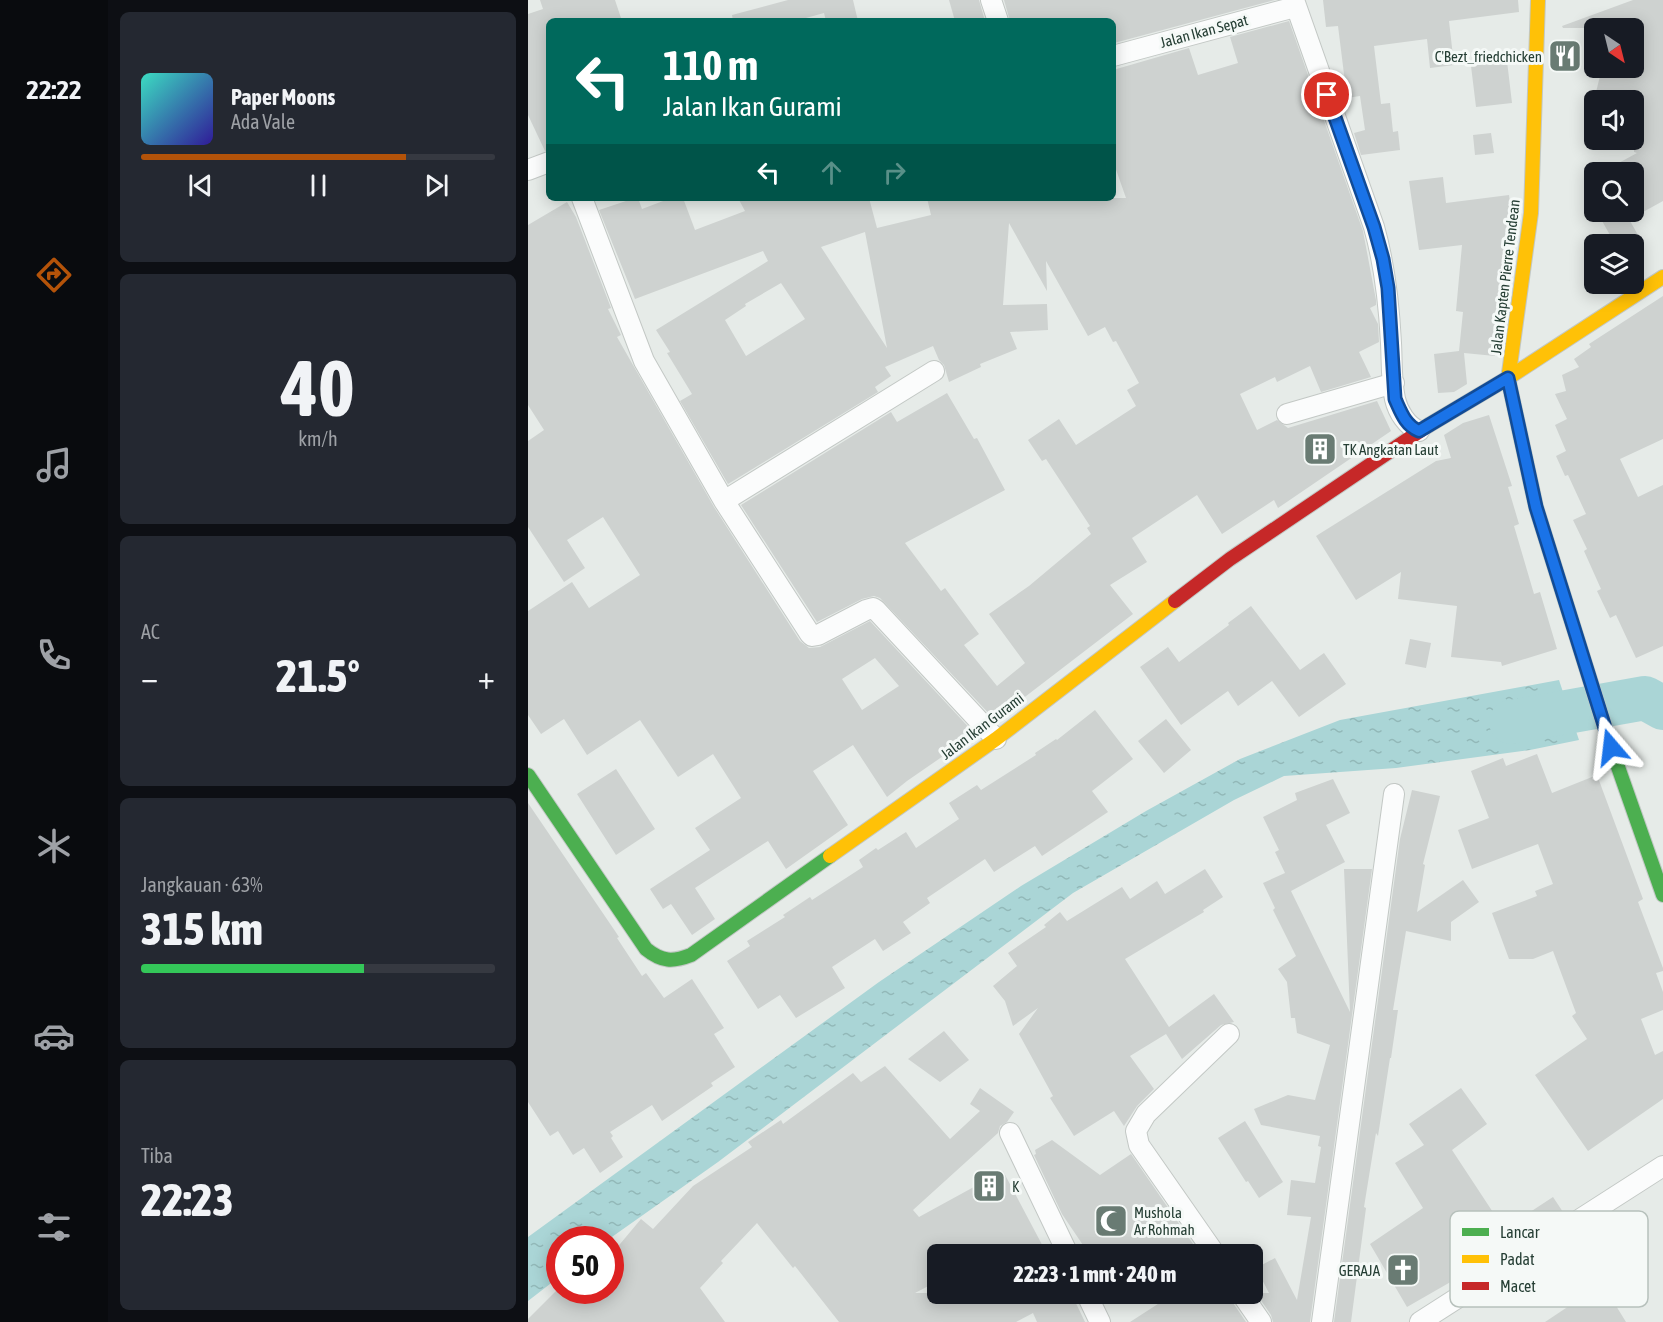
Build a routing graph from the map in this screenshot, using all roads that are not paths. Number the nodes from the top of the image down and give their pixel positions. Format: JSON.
{"nodes":[{"id":1,"x":991,"y":0,"type":"edge"},
{"id":2,"x":1538,"y":0,"type":"edge"},
{"id":3,"x":1294,"y":3,"type":"edge"},
{"id":4,"x":997,"y":18,"type":"edge"},
{"id":5,"x":1116,"y":55,"type":"edge"},
{"id":6,"x":546,"y":163,"type":"edge"},
{"id":7,"x":528,"y":170,"type":"edge"},
{"id":8,"x":583,"y":201,"type":"edge"},
{"id":9,"x":1663,"y":277,"type":"edge"},
{"id":10,"x":934,"y":371,"type":"dead end"},
{"id":11,"x":1508,"y":378,"type":"junction"},
{"id":12,"x":1394,"y":383,"type":"junction"},
{"id":13,"x":1287,"y":414,"type":"dead end"},
{"id":14,"x":1419,"y":431,"type":"junction"},
{"id":15,"x":724,"y":501,"type":"junction"},
{"id":16,"x":996,"y":739,"type":"junction"},
{"id":17,"x":529,"y":777,"type":"edge"},
{"id":18,"x":1394,"y":794,"type":"dead end"},
{"id":19,"x":1663,"y":895,"type":"edge"},
{"id":20,"x":1229,"y":1034,"type":"dead end"},
{"id":21,"x":1010,"y":1133,"type":"dead end"},
{"id":22,"x":1663,"y":1166,"type":"edge"},
{"id":23,"x":1593,"y":1211,"type":"edge"},
{"id":24,"x":1063,"y":1244,"type":"edge"},
{"id":25,"x":1208,"y":1244,"type":"edge"},
{"id":26,"x":1450,"y":1303,"type":"edge"},
{"id":27,"x":1091,"y":1304,"type":"edge"},
{"id":28,"x":1249,"y":1304,"type":"edge"},
{"id":29,"x":1100,"y":1322,"type":"edge"},
{"id":30,"x":1261,"y":1322,"type":"edge"},
{"id":31,"x":1322,"y":1322,"type":"edge"},
{"id":32,"x":1420,"y":1322,"type":"edge"}],
"edges":[{"from":1,"to":4,"type":"street"},
{"from":2,"to":11,"type":"main road","name":"Jalan Kapten Pierre Tendean"},
{"from":3,"to":5,"type":"street","name":"Jalan Ikan Sepat"},
{"from":3,"to":12,"type":"street"},
{"from":6,"to":7,"type":"street"},
{"from":8,"to":15,"type":"street"},
{"from":9,"to":11,"type":"main road","name":"Jalan Ikan Gurami"},
{"from":10,"to":15,"type":"street"},
{"from":11,"to":14,"type":"main road","name":"Jalan Ikan Gurami"},
{"from":11,"to":19,"type":"main road","name":"Jalan Kapten Pierre Tendean"},
{"from":12,"to":13,"type":"street"},
{"from":12,"to":14,"type":"street"},
{"from":14,"to":16,"type":"main road","name":"Jalan Ikan Gurami"},
{"from":15,"to":16,"type":"street"},
{"from":16,"to":17,"type":"main road","name":"Jalan Ikan Gurami"},
{"from":18,"to":31,"type":"street"},
{"from":20,"to":25,"type":"street"},
{"from":21,"to":24,"type":"street"},
{"from":22,"to":23,"type":"street"},
{"from":26,"to":32,"type":"street"},
{"from":27,"to":29,"type":"street"},
{"from":28,"to":30,"type":"street"}]}
